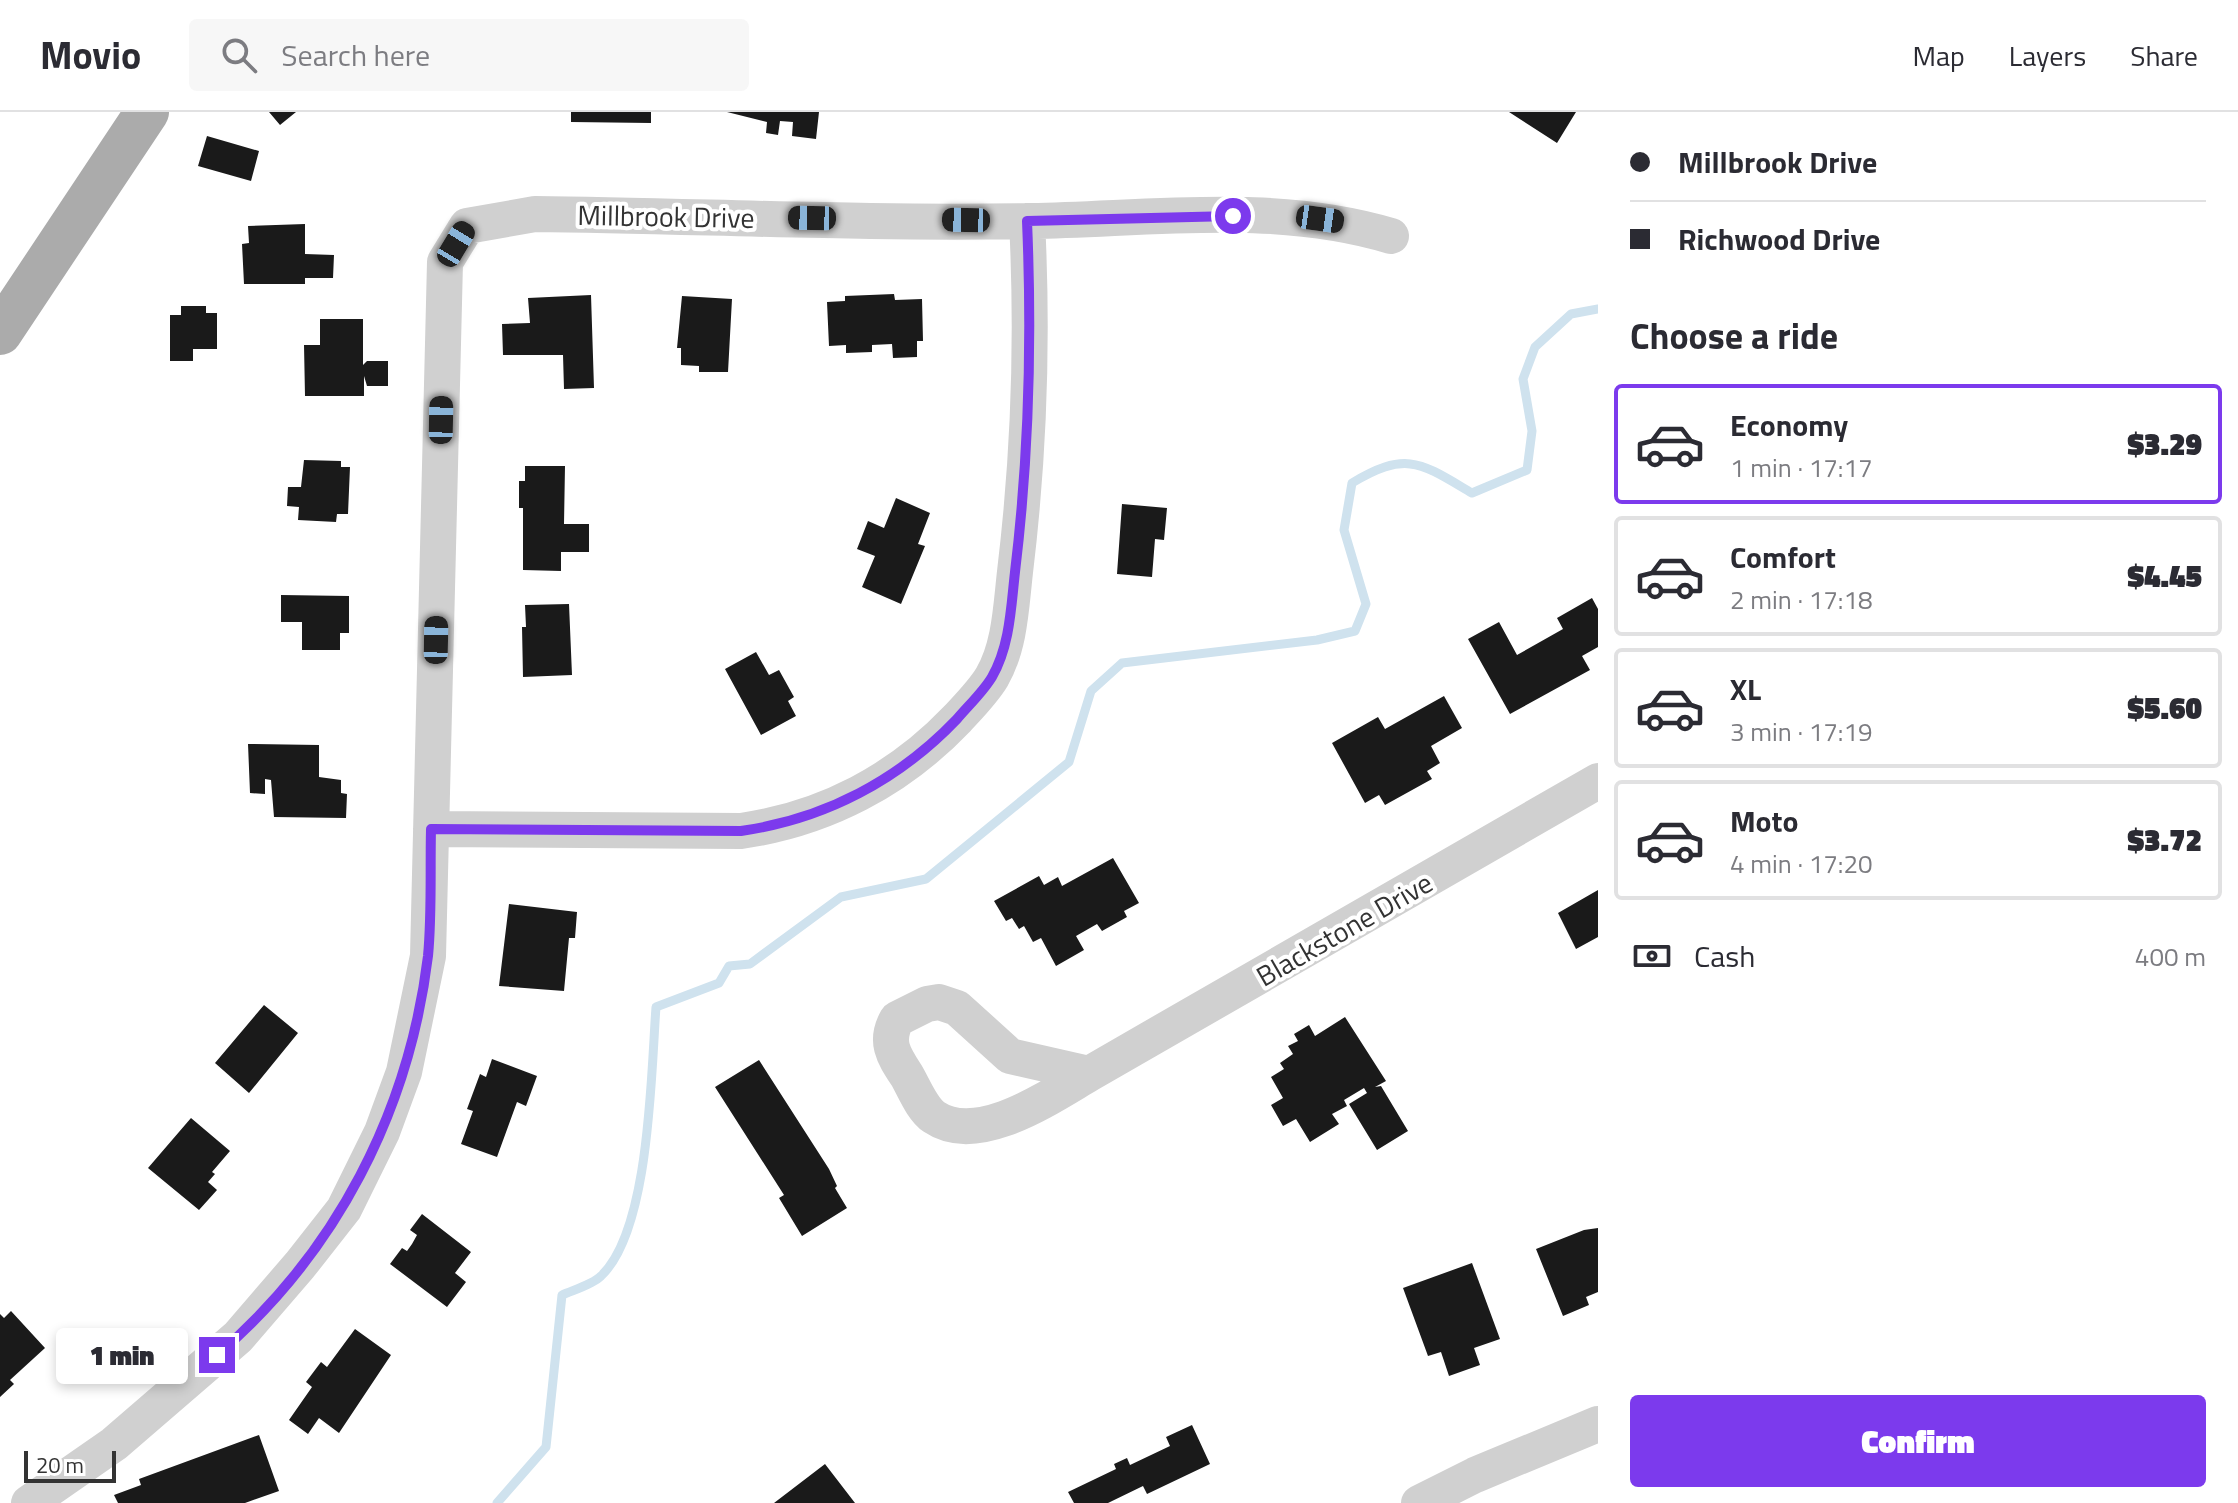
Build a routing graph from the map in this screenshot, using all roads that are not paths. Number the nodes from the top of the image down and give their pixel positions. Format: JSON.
{"nodes":[{"id":1,"x":147,"y":112,"type":"edge"},
{"id":2,"x":1027,"y":221,"type":"junction"},
{"id":3,"x":1391,"y":236,"type":"dead end"},
{"id":4,"x":0,"y":333,"type":"edge"},
{"id":5,"x":1598,"y":781,"type":"edge"},
{"id":6,"x":431,"y":829,"type":"junction"},
{"id":7,"x":1089,"y":1074,"type":"junction"},
{"id":8,"x":1598,"y":1424,"type":"edge"},
{"id":9,"x":29,"y":1503,"type":"edge"},
{"id":10,"x":1419,"y":1503,"type":"edge"}],
"edges":[{"from":1,"to":4,"type":"main road"},
{"from":2,"to":3,"type":"street","name":"Millbrook Drive"},
{"from":2,"to":6,"type":"street"},
{"from":2,"to":6,"type":"street","name":"Millbrook Drive"},
{"from":5,"to":7,"type":"street","name":"Blackstone Drive"},
{"from":6,"to":9,"type":"street"},
{"from":7,"to":7,"type":"street","name":"Blackstone Drive"},
{"from":8,"to":10,"type":"street"}]}
